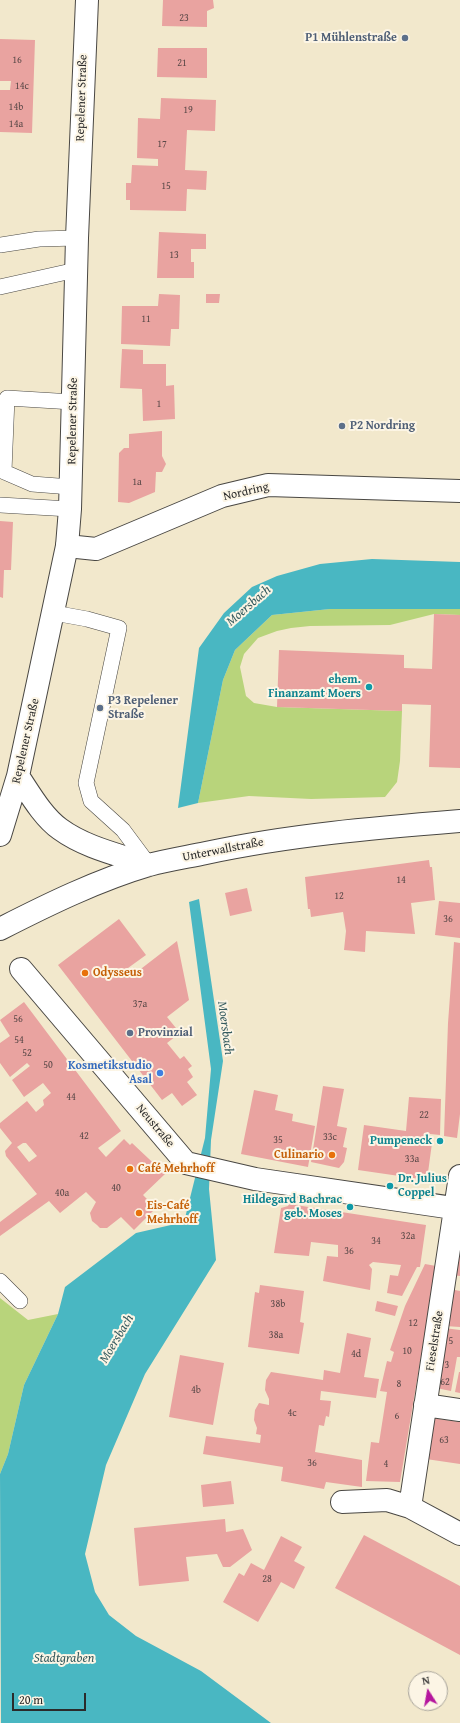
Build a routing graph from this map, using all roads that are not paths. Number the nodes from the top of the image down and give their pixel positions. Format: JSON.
{"nodes":[{"id":1,"x":86,"y":0,"type":"edge"},
{"id":2,"x":77,"y":238,"type":"junction"},
{"id":3,"x":0,"y":245,"type":"edge"},
{"id":4,"x":76,"y":270,"type":"junction"},
{"id":5,"x":0,"y":287,"type":"edge"},
{"id":6,"x":3,"y":398,"type":"edge"},
{"id":7,"x":73,"y":402,"type":"junction"},
{"id":8,"x":2,"y":471,"type":"edge"},
{"id":9,"x":71,"y":487,"type":"junction"},
{"id":10,"x":460,"y":491,"type":"edge"},
{"id":11,"x":0,"y":504,"type":"edge"},
{"id":12,"x":70,"y":509,"type":"junction"},
{"id":13,"x":67,"y":546,"type":"junction"},
{"id":14,"x":54,"y":613,"type":"junction"},
{"id":15,"x":18,"y":776,"type":"junction"},
{"id":16,"x":460,"y":821,"type":"edge"},
{"id":17,"x":0,"y":835,"type":"edge"},
{"id":18,"x":154,"y":864,"type":"junction"},
{"id":19,"x":0,"y":930,"type":"edge"},
{"id":20,"x":21,"y":969,"type":"dead end"},
{"id":21,"x":460,"y":1176,"type":"edge"},
{"id":22,"x":458,"y":1208,"type":"edge"},
{"id":23,"x":0,"y":1281,"type":"edge"},
{"id":24,"x":20,"y":1301,"type":"dead end"},
{"id":25,"x":425,"y":1405,"type":"junction"},
{"id":26,"x":460,"y":1410,"type":"edge"},
{"id":27,"x":342,"y":1502,"type":"dead end"},
{"id":28,"x":410,"y":1507,"type":"junction"},
{"id":29,"x":460,"y":1534,"type":"edge"}],
"edges":[{"from":1,"to":2,"type":"main road","name":"Repelener Straße"},
{"from":2,"to":3,"type":"lane"},
{"from":2,"to":4,"type":"main road","name":"Repelener Straße"},
{"from":4,"to":5,"type":"lane"},
{"from":4,"to":7,"type":"main road","name":"Repelener Straße"},
{"from":6,"to":7,"type":"lane"},
{"from":6,"to":8,"type":"lane"},
{"from":7,"to":9,"type":"main road","name":"Repelener Straße"},
{"from":8,"to":9,"type":"lane"},
{"from":9,"to":12,"type":"main road","name":"Repelener Straße"},
{"from":10,"to":13,"type":"main road","name":"Nordring"},
{"from":11,"to":12,"type":"lane"},
{"from":12,"to":13,"type":"main road","name":"Repelener Straße"},
{"from":13,"to":14,"type":"main road","name":"Repelener Straße"},
{"from":14,"to":15,"type":"main road","name":"Repelener Straße"},
{"from":14,"to":18,"type":"lane"},
{"from":15,"to":17,"type":"main road","name":"Repelener Straße"},
{"from":15,"to":18,"type":"main road"},
{"from":16,"to":18,"type":"main road","name":"Unterwallstraße"},
{"from":18,"to":19,"type":"main road","name":"Unterwallstraße"},
{"from":20,"to":22,"type":"main road","name":"Neustraße"},
{"from":21,"to":22,"type":"main road","name":"Fieselstraße"},
{"from":22,"to":25,"type":"main road","name":"Fieselstraße"},
{"from":23,"to":24,"type":"lane"},
{"from":25,"to":26,"type":"main road"},
{"from":25,"to":28,"type":"main road","name":"Fieselstraße"},
{"from":27,"to":28,"type":"main road"},
{"from":28,"to":29,"type":"main road"}]}
